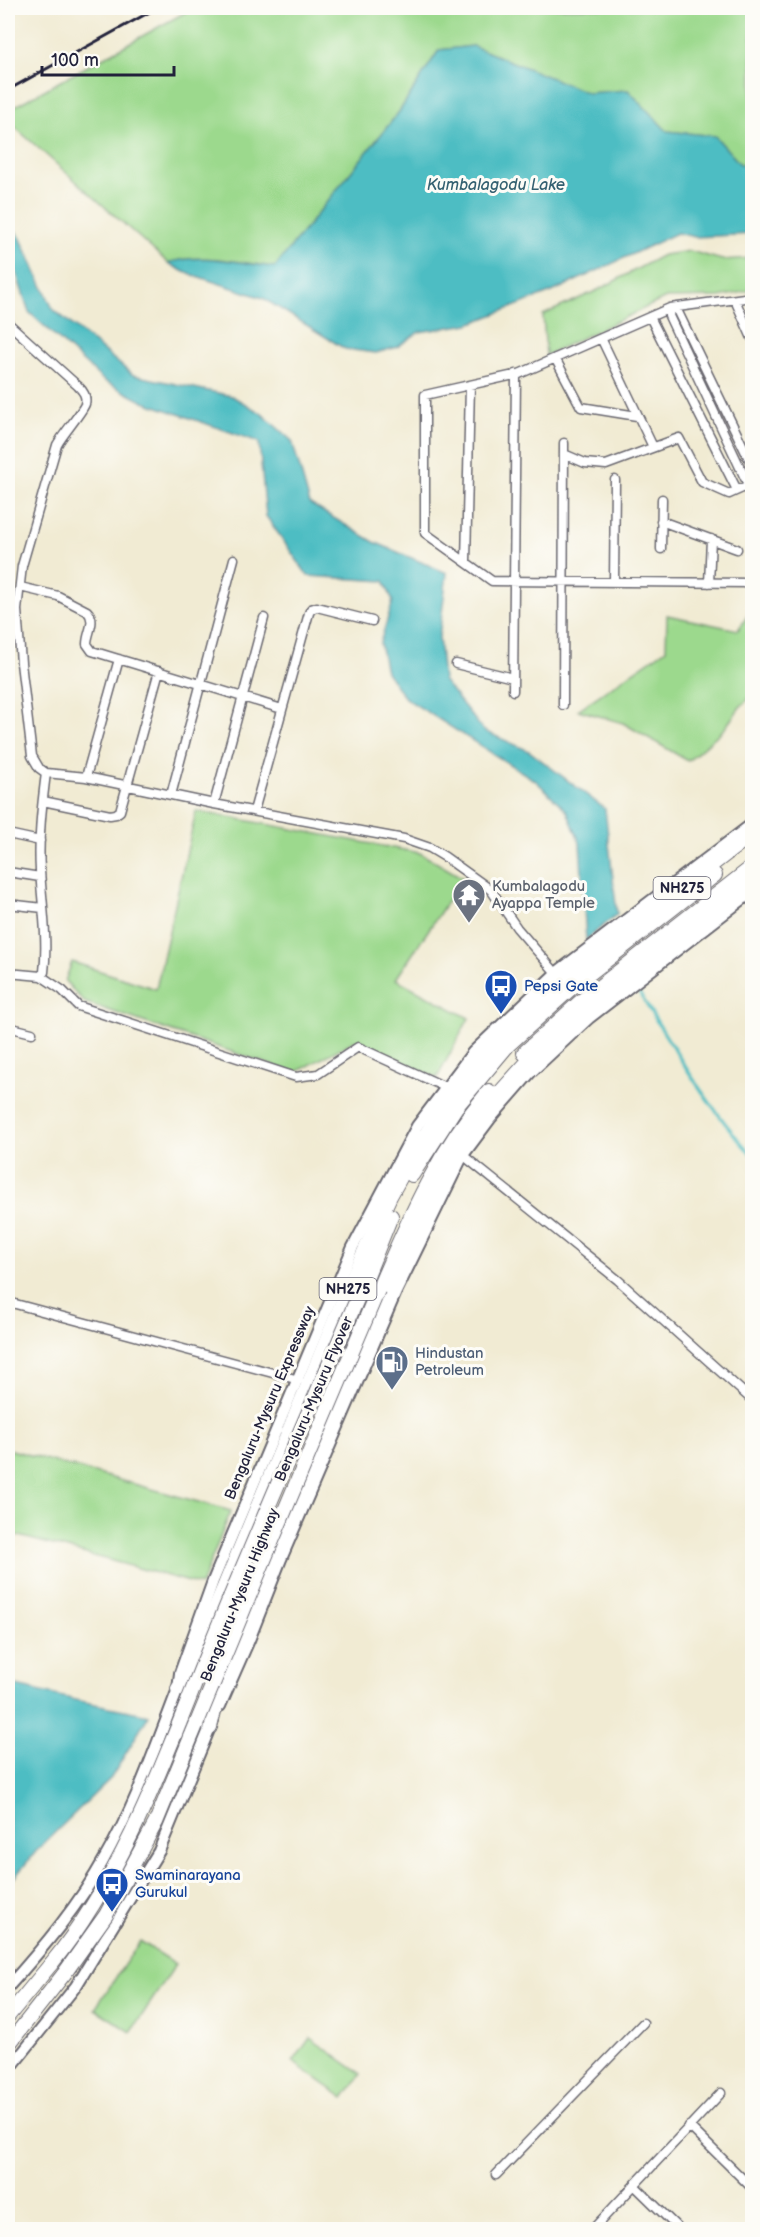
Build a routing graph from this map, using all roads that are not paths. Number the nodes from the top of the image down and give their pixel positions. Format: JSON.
{"nodes":[{"id":1,"x":753,"y":297,"type":"edge"},
{"id":2,"x":735,"y":300,"type":"junction"},
{"id":3,"x":670,"y":308,"type":"junction"},
{"id":4,"x":650,"y":317,"type":"junction"},
{"id":5,"x":8,"y":323,"type":"edge"},
{"id":6,"x":602,"y":338,"type":"junction"},
{"id":7,"x":753,"y":338,"type":"edge"},
{"id":8,"x":555,"y":358,"type":"junction"},
{"id":9,"x":516,"y":374,"type":"junction"},
{"id":10,"x":470,"y":385,"type":"junction"},
{"id":11,"x":637,"y":416,"type":"junction"},
{"id":12,"x":564,"y":443,"type":"dead end"},
{"id":13,"x":653,"y":447,"type":"junction"},
{"id":14,"x":564,"y":454,"type":"junction"},
{"id":15,"x":753,"y":465,"type":"edge"},
{"id":16,"x":615,"y":480,"type":"dead end"},
{"id":17,"x":751,"y":489,"type":"edge"},
{"id":18,"x":737,"y":490,"type":"junction"},
{"id":19,"x":662,"y":499,"type":"dead end"},
{"id":20,"x":661,"y":521,"type":"junction"},
{"id":21,"x":711,"y":539,"type":"junction"},
{"id":22,"x":661,"y":549,"type":"dead end"},
{"id":23,"x":737,"y":549,"type":"dead end"},
{"id":24,"x":234,"y":559,"type":"dead end"},
{"id":25,"x":466,"y":562,"type":"junction"},
{"id":26,"x":514,"y":581,"type":"junction"},
{"id":27,"x":563,"y":581,"type":"junction"},
{"id":28,"x":614,"y":582,"type":"junction"},
{"id":29,"x":709,"y":583,"type":"junction"},
{"id":30,"x":753,"y":583,"type":"edge"},
{"id":31,"x":20,"y":587,"type":"junction"},
{"id":32,"x":264,"y":618,"type":"dead end"},
{"id":33,"x":372,"y":621,"type":"dead end"},
{"id":34,"x":119,"y":659,"type":"junction"},
{"id":35,"x":456,"y":664,"type":"dead end"},
{"id":36,"x":159,"y":671,"type":"junction"},
{"id":37,"x":513,"y":678,"type":"junction"},
{"id":38,"x":201,"y":684,"type":"junction"},
{"id":39,"x":513,"y":691,"type":"dead end"},
{"id":40,"x":243,"y":697,"type":"junction"},
{"id":41,"x":563,"y":705,"type":"dead end"},
{"id":42,"x":282,"y":709,"type":"junction"},
{"id":43,"x":46,"y":773,"type":"junction"},
{"id":44,"x":86,"y":777,"type":"junction"},
{"id":45,"x":127,"y":786,"type":"junction"},
{"id":46,"x":171,"y":795,"type":"junction"},
{"id":47,"x":43,"y":801,"type":"junction"},
{"id":48,"x":214,"y":804,"type":"junction"},
{"id":49,"x":254,"y":811,"type":"junction"},
{"id":50,"x":753,"y":824,"type":"edge"},
{"id":51,"x":8,"y":834,"type":"edge"},
{"id":52,"x":753,"y":834,"type":"edge"},
{"id":53,"x":40,"y":841,"type":"junction"},
{"id":54,"x":753,"y":846,"type":"edge"},
{"id":55,"x":753,"y":867,"type":"edge"},
{"id":56,"x":8,"y":872,"type":"edge"},
{"id":57,"x":40,"y":877,"type":"junction"},
{"id":58,"x":753,"y":879,"type":"edge"},
{"id":59,"x":753,"y":892,"type":"edge"},
{"id":60,"x":8,"y":904,"type":"edge"},
{"id":61,"x":43,"y":908,"type":"junction"},
{"id":62,"x":611,"y":941,"type":"junction"},
{"id":63,"x":8,"y":973,"type":"edge"},
{"id":64,"x":556,"y":973,"type":"junction"},
{"id":65,"x":41,"y":976,"type":"junction"},
{"id":66,"x":631,"y":980,"type":"junction"},
{"id":67,"x":8,"y":1028,"type":"edge"},
{"id":68,"x":32,"y":1033,"type":"dead end"},
{"id":69,"x":445,"y":1087,"type":"junction"},
{"id":70,"x":460,"y":1153,"type":"junction"},
{"id":71,"x":8,"y":1302,"type":"edge"},
{"id":72,"x":299,"y":1380,"type":"junction"},
{"id":73,"x":753,"y":1400,"type":"edge"},
{"id":74,"x":178,"y":1689,"type":"junction"},
{"id":75,"x":210,"y":1727,"type":"joint"},
{"id":76,"x":63,"y":1922,"type":"junction"},
{"id":77,"x":103,"y":1943,"type":"junction"},
{"id":78,"x":8,"y":1987,"type":"edge"},
{"id":79,"x":8,"y":2016,"type":"edge"},
{"id":80,"x":643,"y":2024,"type":"dead end"},
{"id":81,"x":8,"y":2045,"type":"edge"},
{"id":82,"x":8,"y":2072,"type":"edge"},
{"id":83,"x":721,"y":2093,"type":"dead end"},
{"id":84,"x":689,"y":2126,"type":"junction"},
{"id":85,"x":496,"y":2175,"type":"dead end"},
{"id":86,"x":634,"y":2185,"type":"junction"},
{"id":87,"x":753,"y":2188,"type":"edge"},
{"id":88,"x":592,"y":2229,"type":"edge"},
{"id":89,"x":680,"y":2229,"type":"edge"}],
"edges":[{"from":1,"to":2,"type":"street"},
{"from":2,"to":3,"type":"street"},
{"from":2,"to":7,"type":"street"},
{"from":3,"to":4,"type":"street"},
{"from":3,"to":15,"type":"street"},
{"from":3,"to":17,"type":"street"},
{"from":4,"to":6,"type":"street"},
{"from":4,"to":18,"type":"street"},
{"from":5,"to":31,"type":"street"},
{"from":6,"to":8,"type":"street"},
{"from":6,"to":11,"type":"street"},
{"from":8,"to":9,"type":"street"},
{"from":8,"to":11,"type":"street"},
{"from":9,"to":10,"type":"street"},
{"from":9,"to":26,"type":"street"},
{"from":10,"to":25,"type":"street"},
{"from":10,"to":25,"type":"street"},
{"from":11,"to":13,"type":"street"},
{"from":12,"to":14,"type":"street"},
{"from":13,"to":14,"type":"street"},
{"from":13,"to":18,"type":"street"},
{"from":14,"to":27,"type":"street"},
{"from":16,"to":28,"type":"street"},
{"from":17,"to":18,"type":"street"},
{"from":19,"to":20,"type":"street"},
{"from":20,"to":21,"type":"street"},
{"from":20,"to":22,"type":"street"},
{"from":21,"to":23,"type":"street"},
{"from":21,"to":29,"type":"street"},
{"from":24,"to":38,"type":"street"},
{"from":25,"to":26,"type":"street"},
{"from":26,"to":27,"type":"street"},
{"from":26,"to":37,"type":"street"},
{"from":27,"to":28,"type":"street"},
{"from":27,"to":41,"type":"street"},
{"from":28,"to":29,"type":"street"},
{"from":29,"to":30,"type":"street"},
{"from":31,"to":34,"type":"street"},
{"from":31,"to":43,"type":"street"},
{"from":32,"to":40,"type":"street"},
{"from":33,"to":42,"type":"street"},
{"from":34,"to":36,"type":"street"},
{"from":34,"to":44,"type":"street"},
{"from":35,"to":37,"type":"street"},
{"from":36,"to":38,"type":"street"},
{"from":36,"to":45,"type":"street"},
{"from":37,"to":39,"type":"street"},
{"from":38,"to":40,"type":"street"},
{"from":38,"to":46,"type":"street"},
{"from":40,"to":42,"type":"street"},
{"from":40,"to":48,"type":"street"},
{"from":42,"to":49,"type":"street"},
{"from":43,"to":44,"type":"street"},
{"from":43,"to":47,"type":"street"},
{"from":44,"to":45,"type":"street"},
{"from":45,"to":46,"type":"street"},
{"from":45,"to":47,"type":"street"},
{"from":46,"to":48,"type":"street"},
{"from":47,"to":53,"type":"street"},
{"from":48,"to":49,"type":"street"},
{"from":49,"to":64,"type":"street"},
{"from":50,"to":62,"type":"street","name":"Bengaluru-Mysuru Expressway","number":"NH275"},
{"from":51,"to":53,"type":"street"},
{"from":52,"to":62,"type":"highway","name":"Bengaluru-Mysuru Expressway","number":"NH275"},
{"from":53,"to":57,"type":"street"},
{"from":54,"to":62,"type":"highway","name":"Bengaluru-Mysuru Expressway","number":"NH275"},
{"from":55,"to":81,"type":"highway","name":"Bengaluru-Mysuru Flyover","number":"NH275","bridge":true},
{"from":56,"to":57,"type":"street"},
{"from":57,"to":61,"type":"street"},
{"from":58,"to":66,"type":"highway","name":"Bengaluru-Mysuru Highway","number":"NH275"},
{"from":59,"to":66,"type":"street","number":"NH275"},
{"from":60,"to":61,"type":"street"},
{"from":61,"to":65,"type":"street"},
{"from":62,"to":64,"type":"street","name":"Bengaluru-Mysuru Expressway","number":"NH275"},
{"from":62,"to":74,"type":"highway","name":"Bengaluru-Mysuru Expressway","number":"NH275"},
{"from":62,"to":79,"type":"highway","name":"Bengaluru-Mysuru Flyover","number":"NH275","bridge":true},
{"from":63,"to":65,"type":"street"},
{"from":64,"to":69,"type":"street","name":"Bengaluru-Mysuru Expressway","number":"NH275"},
{"from":65,"to":69,"type":"street"},
{"from":66,"to":70,"type":"highway","name":"Bengaluru-Mysuru Highway","number":"NH275"},
{"from":67,"to":68,"type":"street"},
{"from":69,"to":72,"type":"street","name":"Bengaluru-Mysuru Expressway","number":"NH275"},
{"from":70,"to":73,"type":"street"},
{"from":70,"to":75,"type":"highway","name":"Bengaluru-Mysuru Highway","number":"NH275"},
{"from":71,"to":72,"type":"street"},
{"from":72,"to":74,"type":"street","name":"Bengaluru-Mysuru Expressway","number":"NH275"},
{"from":74,"to":76,"type":"street","name":"Bengaluru-Mysuru Expressway","number":"NH275"},
{"from":75,"to":77,"type":"street","name":"Bengaluru-Mysuru Highway","number":"NH275"},
{"from":76,"to":77,"type":"street"},
{"from":76,"to":78,"type":"street","name":"Bengaluru-Mysuru Expressway","number":"NH275"},
{"from":77,"to":82,"type":"street","number":"NH275"},
{"from":80,"to":85,"type":"street"},
{"from":83,"to":84,"type":"street"},
{"from":84,"to":86,"type":"street"},
{"from":84,"to":87,"type":"street"},
{"from":86,"to":88,"type":"street"},
{"from":86,"to":89,"type":"street"}]}
